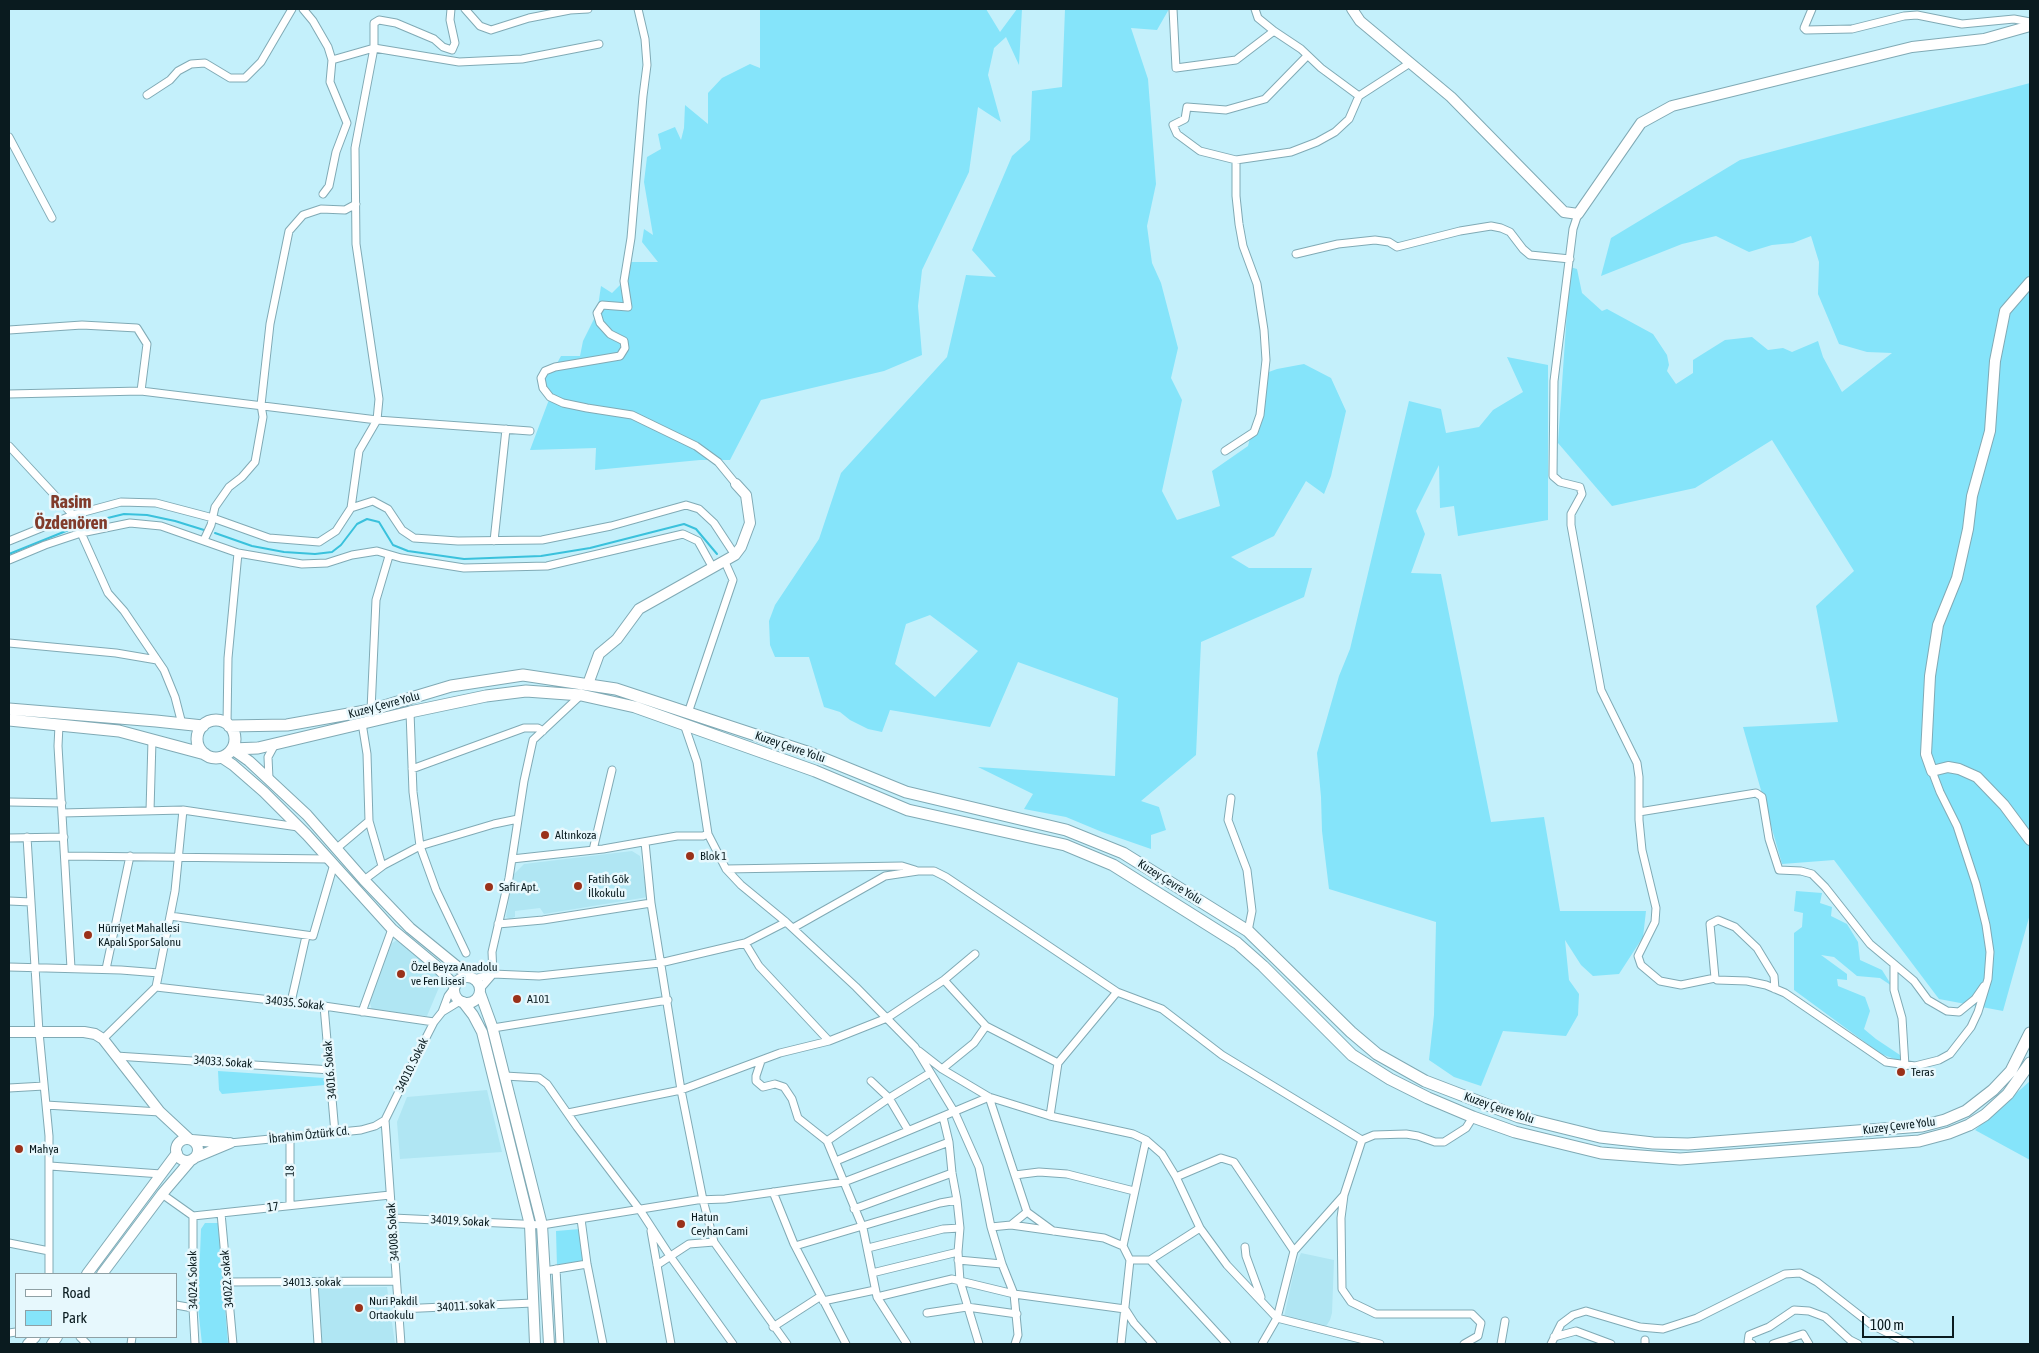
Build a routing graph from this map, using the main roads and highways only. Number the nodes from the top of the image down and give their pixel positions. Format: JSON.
{"nodes":[{"id":1,"x":9,"y":709,"type":"edge"},
{"id":2,"x":686,"y":718,"type":"junction"},
{"id":3,"x":9,"y":720,"type":"edge"},
{"id":4,"x":228,"y":725,"type":"junction"},
{"id":5,"x":203,"y":726,"type":"junction"},
{"id":6,"x":232,"y":749,"type":"junction"},
{"id":7,"x":205,"y":754,"type":"junction"},
{"id":8,"x":2030,"y":1033,"type":"edge"},
{"id":9,"x":2030,"y":1063,"type":"edge"}],
"edges":[{"from":1,"to":5,"type":"main road"},
{"from":2,"to":4,"type":"main road","name":"Kuzey Çevre Yolu"},
{"from":2,"to":6,"type":"main road","name":"Kuzey Çevre Yolu"},
{"from":2,"to":8,"type":"main road","name":"Kuzey Çevre Yolu"},
{"from":2,"to":9,"type":"main road","name":"Kuzey Çevre Yolu"},
{"from":3,"to":7,"type":"main road"},
{"from":4,"to":5,"type":"main road"},
{"from":4,"to":6,"type":"main road"},
{"from":5,"to":7,"type":"main road"},
{"from":6,"to":7,"type":"main road"}]}
